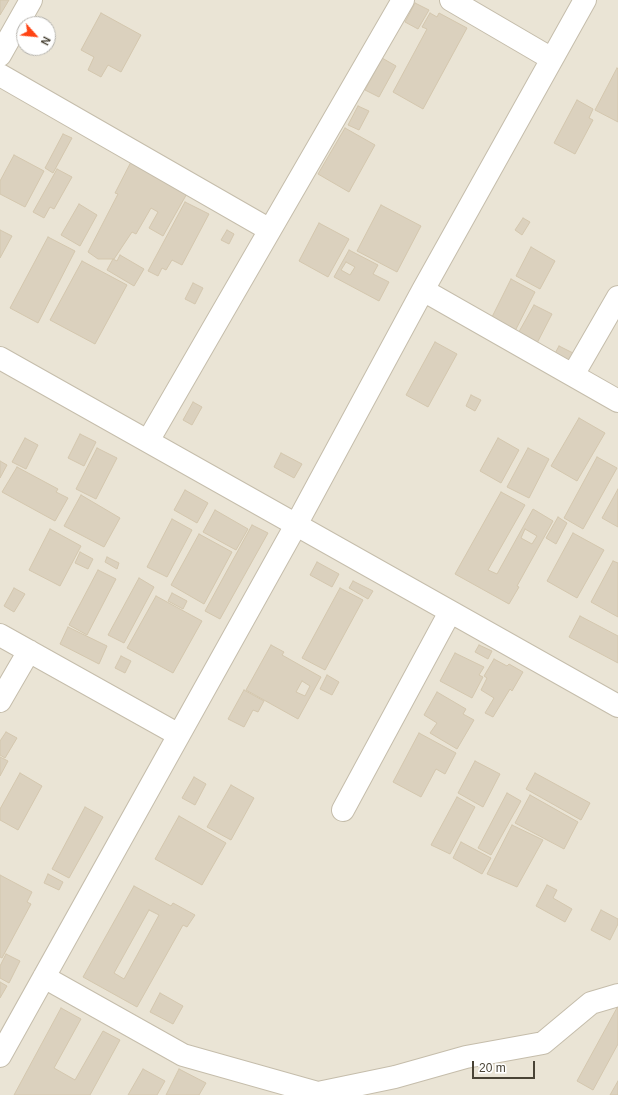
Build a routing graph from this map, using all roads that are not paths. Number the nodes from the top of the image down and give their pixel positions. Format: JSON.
{"nodes":[{"id":1,"x":31,"y":0,"type":"edge"},
{"id":2,"x":403,"y":0,"type":"edge"},
{"id":3,"x":450,"y":0,"type":"edge"},
{"id":4,"x":585,"y":0,"type":"edge"},
{"id":5,"x":0,"y":55,"type":"edge"},
{"id":6,"x":552,"y":59,"type":"junction"},
{"id":7,"x":0,"y":75,"type":"edge"},
{"id":8,"x":270,"y":230,"type":"junction"},
{"id":9,"x":423,"y":290,"type":"junction"},
{"id":10,"x":618,"y":297,"type":"edge"},
{"id":11,"x":0,"y":358,"type":"edge"},
{"id":12,"x":573,"y":375,"type":"junction"},
{"id":13,"x":618,"y":401,"type":"edge"},
{"id":14,"x":148,"y":441,"type":"junction"},
{"id":15,"x":296,"y":525,"type":"junction"},
{"id":16,"x":450,"y":612,"type":"junction"},
{"id":17,"x":0,"y":635,"type":"edge"},
{"id":18,"x":28,"y":651,"type":"junction"},
{"id":19,"x":0,"y":701,"type":"edge"},
{"id":20,"x":618,"y":706,"type":"edge"},
{"id":21,"x":179,"y":735,"type":"junction"},
{"id":22,"x":343,"y":810,"type":"dead end"},
{"id":23,"x":44,"y":977,"type":"junction"},
{"id":24,"x":618,"y":995,"type":"edge"},
{"id":25,"x":0,"y":1056,"type":"edge"}],
"edges":[{"from":1,"to":5,"type":"street"},
{"from":2,"to":8,"type":"street"},
{"from":3,"to":6,"type":"street"},
{"from":4,"to":6,"type":"street"},
{"from":6,"to":9,"type":"street"},
{"from":7,"to":8,"type":"street"},
{"from":8,"to":14,"type":"street"},
{"from":9,"to":12,"type":"street"},
{"from":9,"to":15,"type":"street"},
{"from":10,"to":12,"type":"street"},
{"from":11,"to":14,"type":"street"},
{"from":12,"to":13,"type":"street"},
{"from":14,"to":15,"type":"street"},
{"from":15,"to":16,"type":"street"},
{"from":15,"to":21,"type":"street"},
{"from":16,"to":20,"type":"street"},
{"from":16,"to":22,"type":"street"},
{"from":17,"to":18,"type":"street"},
{"from":18,"to":19,"type":"street"},
{"from":18,"to":21,"type":"street"},
{"from":21,"to":23,"type":"street"},
{"from":23,"to":24,"type":"street"},
{"from":23,"to":25,"type":"street"}]}
